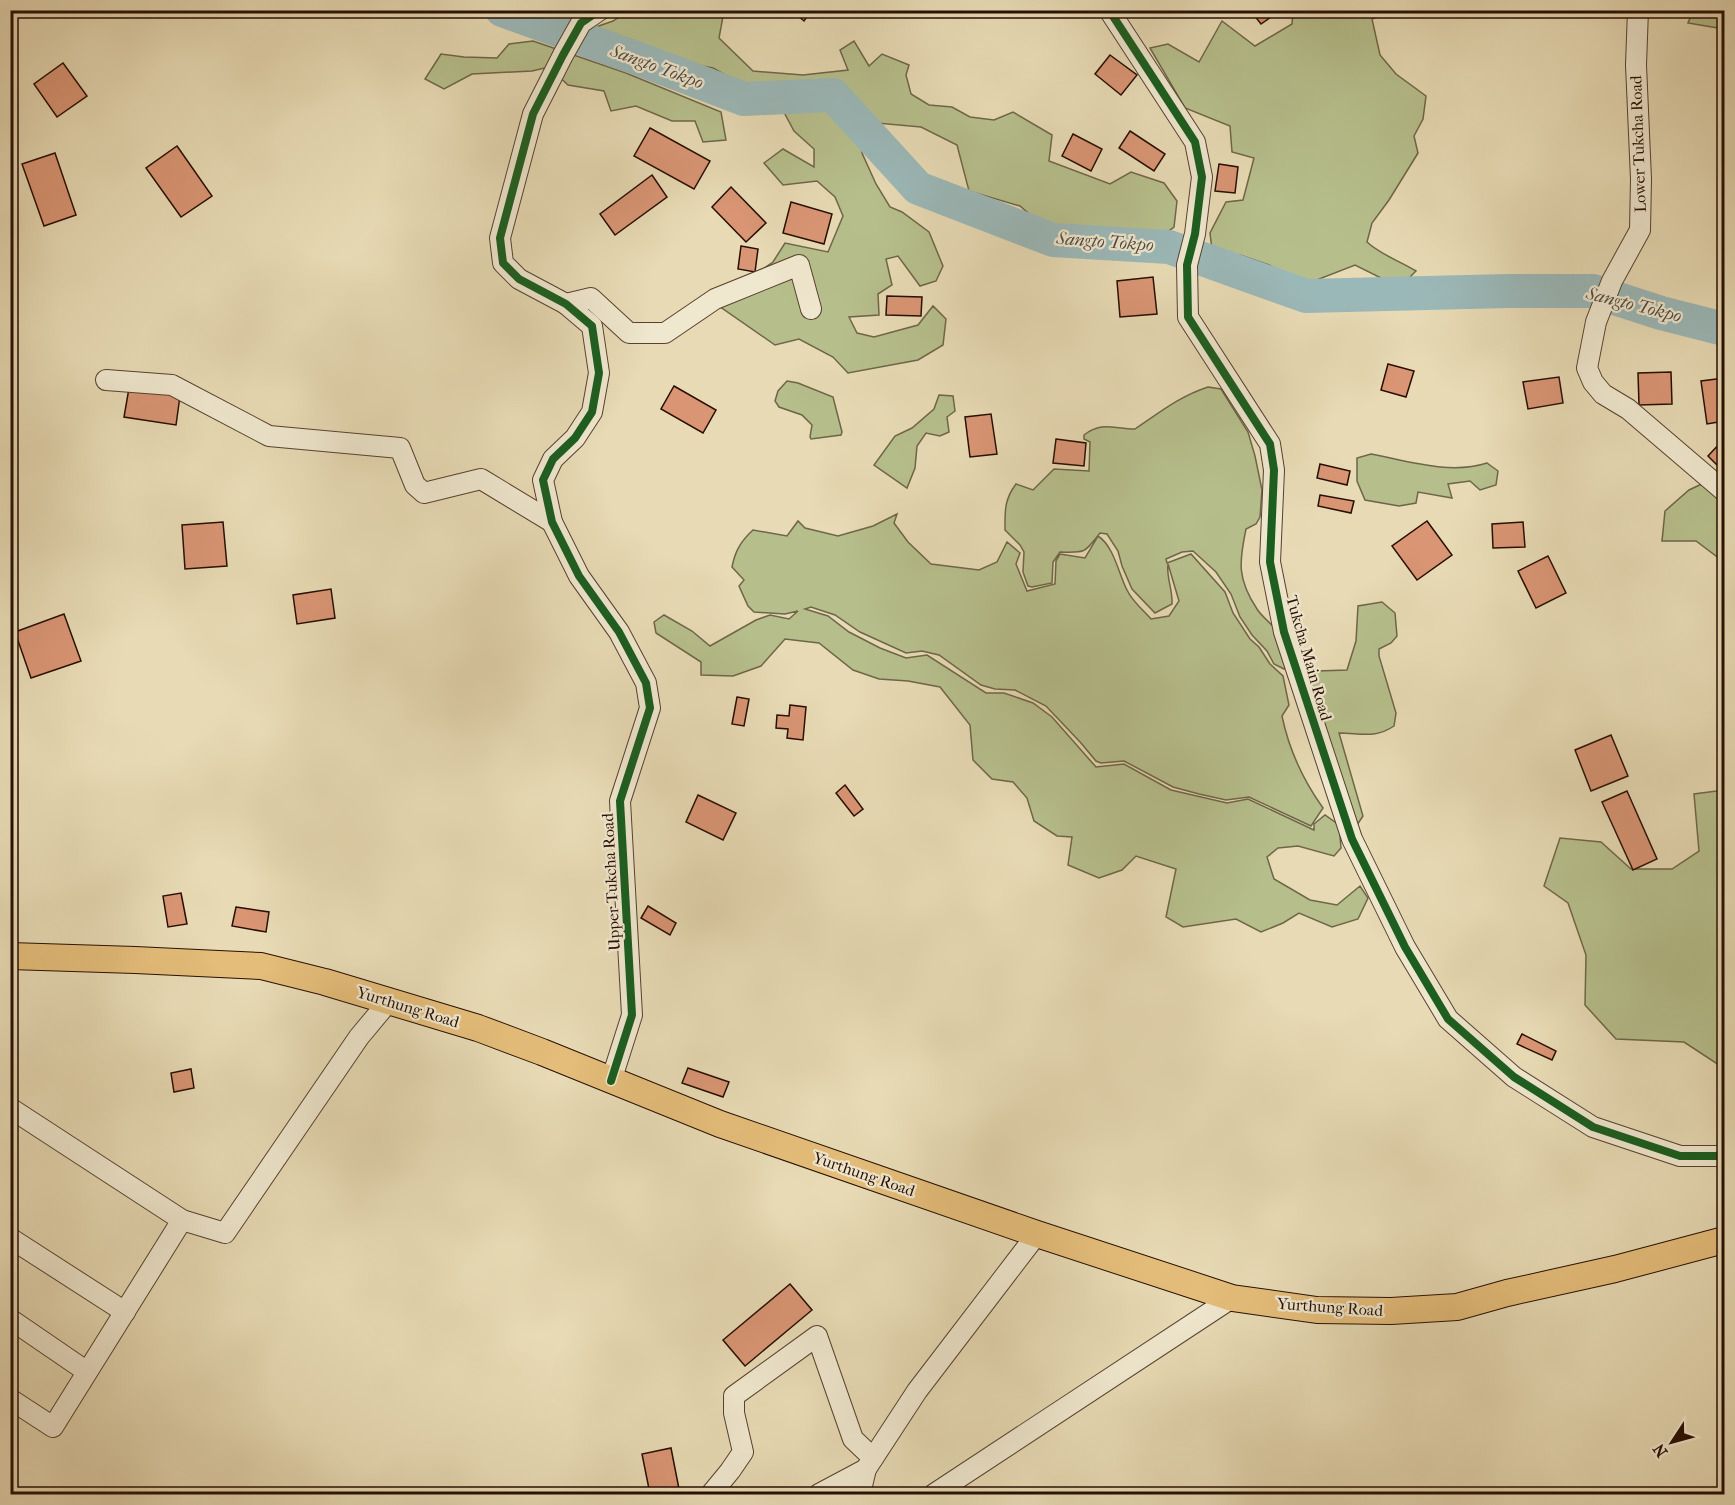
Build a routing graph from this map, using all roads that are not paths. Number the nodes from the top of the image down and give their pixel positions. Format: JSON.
{"nodes":[{"id":1,"x":600,"y":10,"type":"edge"},
{"id":2,"x":1109,"y":10,"type":"edge"},
{"id":3,"x":1638,"y":10,"type":"edge"},
{"id":4,"x":566,"y":304,"type":"junction"},
{"id":5,"x":811,"y":309,"type":"dead end"},
{"id":6,"x":106,"y":380,"type":"dead end"},
{"id":7,"x":1725,"y":491,"type":"edge"},
{"id":8,"x":552,"y":522,"type":"junction"},
{"id":9,"x":10,"y":956,"type":"edge"},
{"id":10,"x":389,"y":1000,"type":"junction"},
{"id":11,"x":611,"y":1081,"type":"junction"},
{"id":12,"x":10,"y":1108,"type":"edge"},
{"id":13,"x":1725,"y":1156,"type":"edge"},
{"id":14,"x":182,"y":1220,"type":"junction"},
{"id":15,"x":1037,"y":1234,"type":"junction"},
{"id":16,"x":10,"y":1238,"type":"edge"},
{"id":17,"x":1725,"y":1240,"type":"edge"},
{"id":18,"x":1232,"y":1298,"type":"junction"},
{"id":19,"x":125,"y":1312,"type":"junction"},
{"id":20,"x":10,"y":1319,"type":"edge"},
{"id":21,"x":87,"y":1371,"type":"junction"},
{"id":22,"x":10,"y":1399,"type":"edge"},
{"id":23,"x":869,"y":1464,"type":"junction"},
{"id":24,"x":711,"y":1494,"type":"edge"},
{"id":25,"x":819,"y":1494,"type":"edge"},
{"id":26,"x":860,"y":1494,"type":"edge"},
{"id":27,"x":934,"y":1494,"type":"edge"}],
"edges":[{"from":1,"to":4,"type":"street","name":"Upper Tukcha Road"},
{"from":2,"to":13,"type":"street","name":"Tukcha Main Road"},
{"from":3,"to":7,"type":"street","name":"Lower Tukcha Road"},
{"from":4,"to":5,"type":"street"},
{"from":4,"to":8,"type":"street","name":"Upper Tukcha Road"},
{"from":6,"to":8,"type":"street"},
{"from":8,"to":11,"type":"street","name":"Upper Tukcha Road"},
{"from":9,"to":10,"type":"main road","name":"Yurthung Road"},
{"from":10,"to":11,"type":"main road","name":"Yurthung Road"},
{"from":10,"to":14,"type":"street"},
{"from":11,"to":15,"type":"main road","name":"Yurthung Road"},
{"from":12,"to":14,"type":"street"},
{"from":14,"to":19,"type":"street"},
{"from":15,"to":18,"type":"main road","name":"Yurthung Road"},
{"from":15,"to":23,"type":"street"},
{"from":16,"to":19,"type":"street"},
{"from":17,"to":18,"type":"main road","name":"Yurthung Road"},
{"from":18,"to":27,"type":"street"},
{"from":19,"to":21,"type":"street"},
{"from":20,"to":21,"type":"street"},
{"from":21,"to":22,"type":"street"},
{"from":23,"to":24,"type":"street"},
{"from":23,"to":25,"type":"street"},
{"from":23,"to":26,"type":"street"}]}
